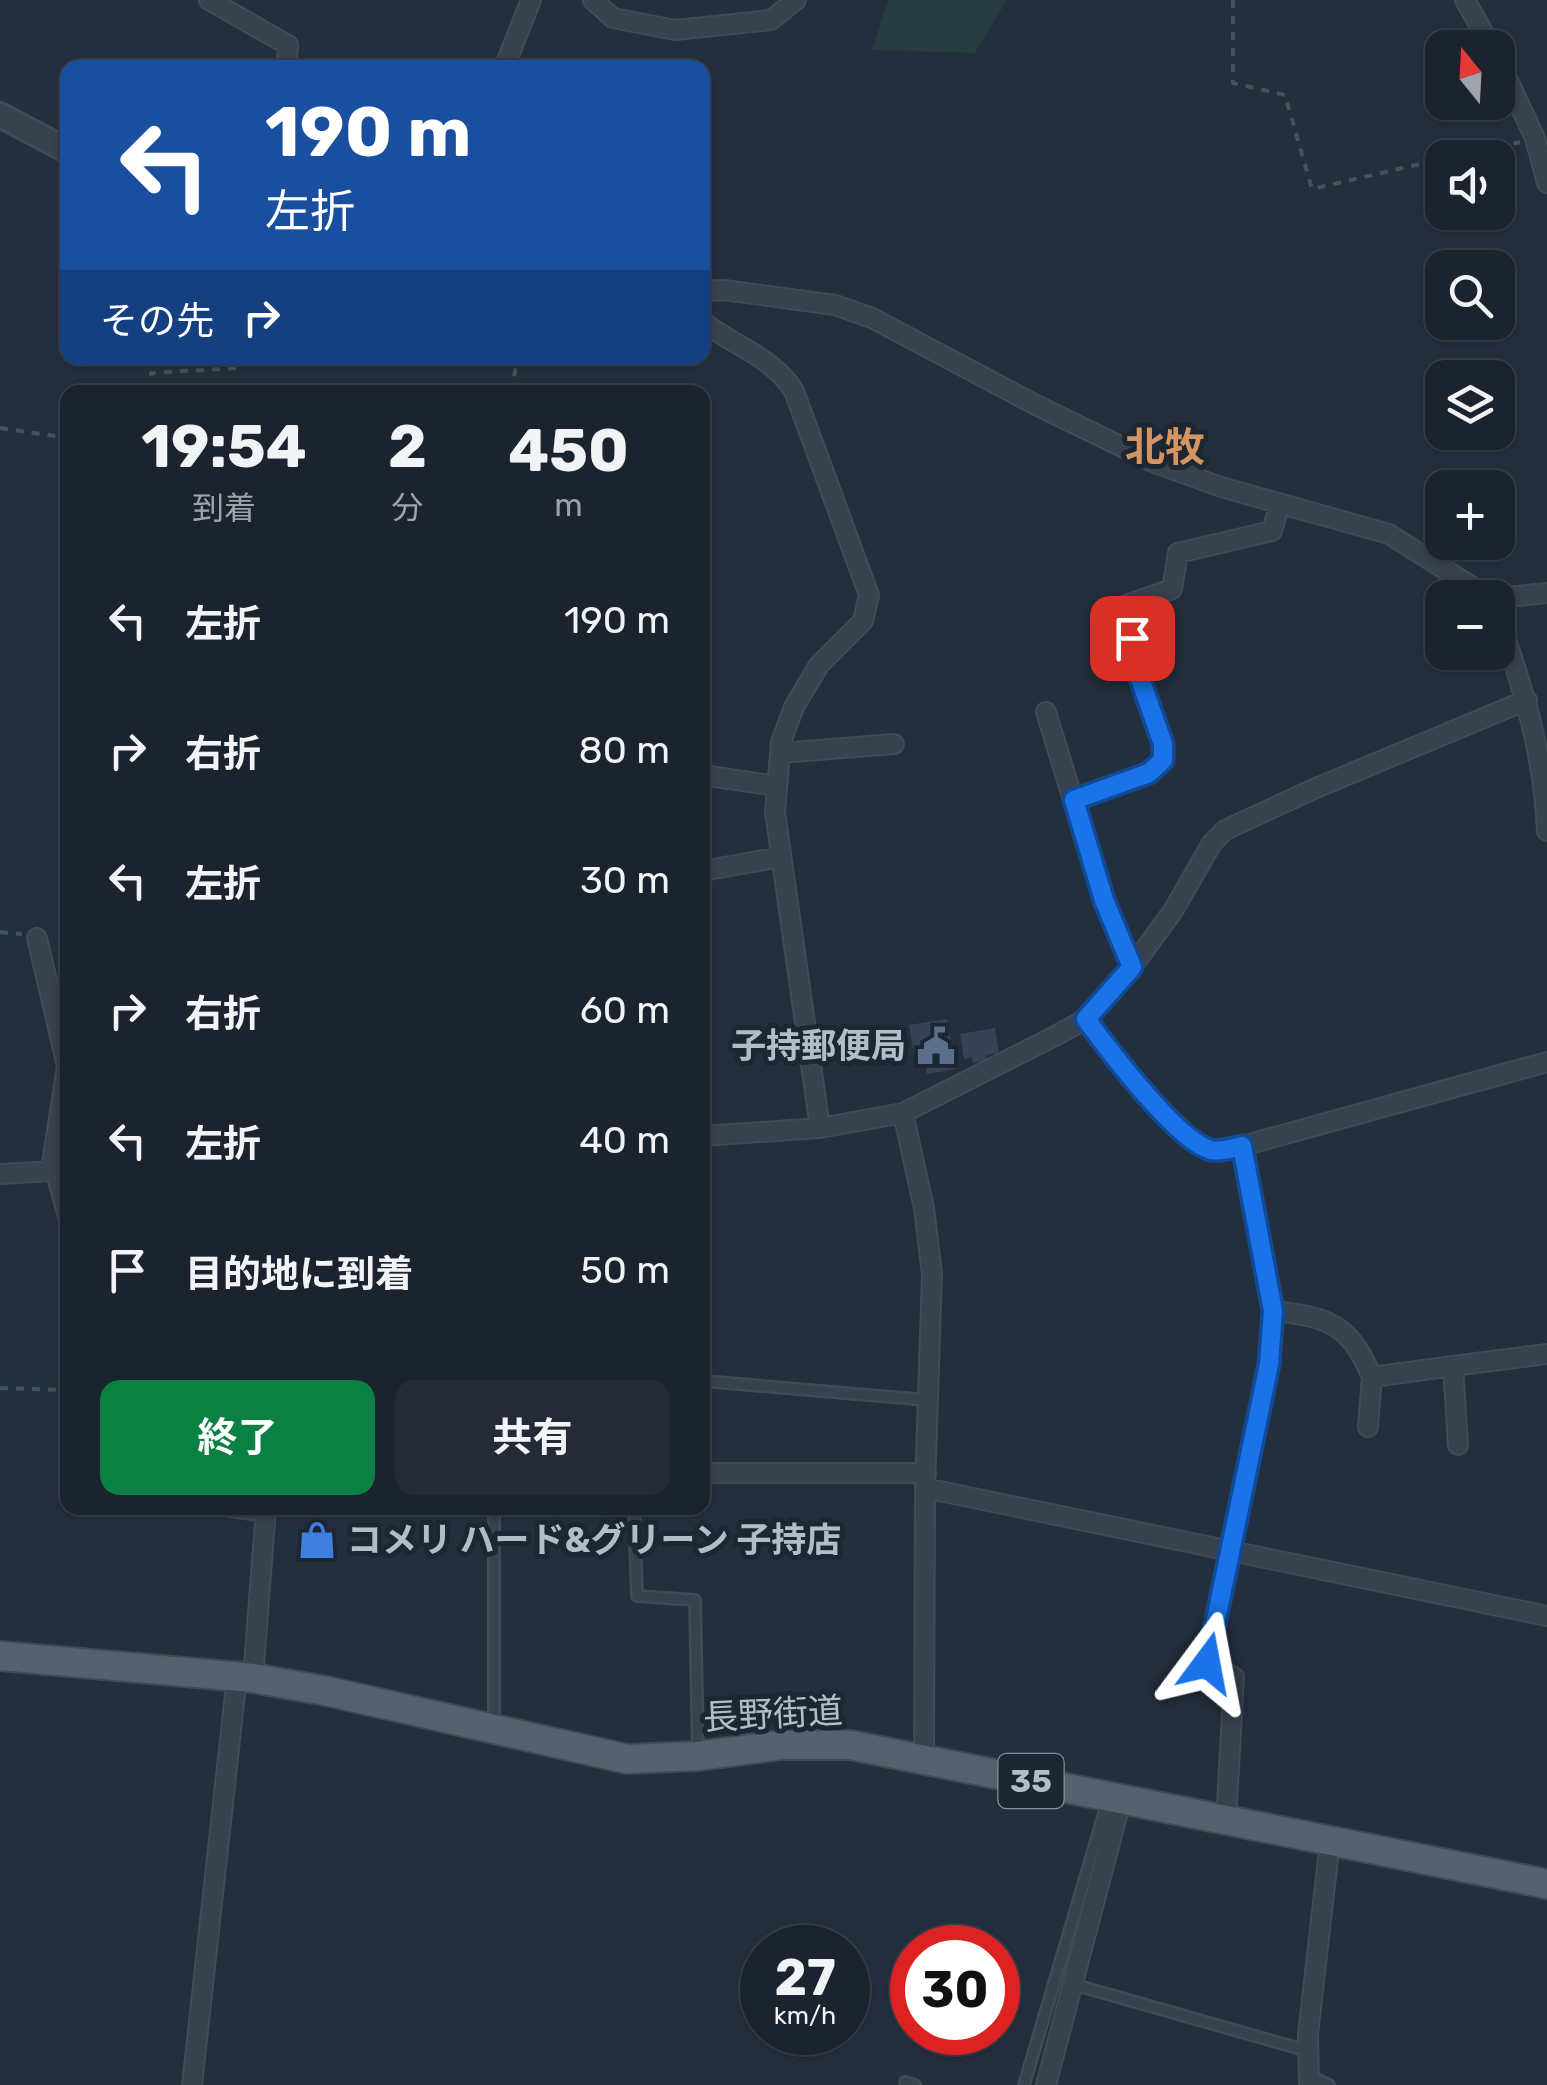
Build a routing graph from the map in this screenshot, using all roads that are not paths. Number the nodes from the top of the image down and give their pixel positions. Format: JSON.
{"nodes":[{"id":1,"x":208,"y":0,"type":"edge"},
{"id":2,"x":531,"y":0,"type":"edge"},
{"id":3,"x":592,"y":0,"type":"edge"},
{"id":4,"x":796,"y":0,"type":"edge"},
{"id":5,"x":1466,"y":0,"type":"edge"},
{"id":6,"x":1482,"y":30,"type":"edge"},
{"id":7,"x":287,"y":60,"type":"edge"},
{"id":8,"x":507,"y":60,"type":"edge"},
{"id":9,"x":1515,"y":94,"type":"edge"},
{"id":10,"x":0,"y":116,"type":"edge"},
{"id":11,"x":60,"y":147,"type":"edge"},
{"id":12,"x":1547,"y":182,"type":"edge"},
{"id":13,"x":710,"y":291,"type":"edge"},
{"id":14,"x":710,"y":327,"type":"edge"},
{"id":15,"x":1280,"y":503,"type":"junction"},
{"id":16,"x":1462,"y":580,"type":"edge"},
{"id":17,"x":1547,"y":593,"type":"edge"},
{"id":18,"x":1515,"y":596,"type":"edge"},
{"id":19,"x":1515,"y":665,"type":"edge"},
{"id":20,"x":1527,"y":700,"type":"junction"},
{"id":21,"x":1046,"y":712,"type":"dead end"},
{"id":22,"x":894,"y":744,"type":"dead end"},
{"id":23,"x":780,"y":753,"type":"junction"},
{"id":24,"x":710,"y":776,"type":"edge"},
{"id":25,"x":777,"y":786,"type":"junction"},
{"id":26,"x":1074,"y":800,"type":"junction"},
{"id":27,"x":1547,"y":831,"type":"edge"},
{"id":28,"x":781,"y":857,"type":"junction"},
{"id":29,"x":710,"y":870,"type":"edge"},
{"id":30,"x":36,"y":938,"type":"dead end"},
{"id":31,"x":1132,"y":967,"type":"junction"},
{"id":32,"x":1086,"y":1019,"type":"junction"},
{"id":33,"x":60,"y":1037,"type":"edge"},
{"id":34,"x":1547,"y":1062,"type":"edge"},
{"id":35,"x":903,"y":1113,"type":"junction"},
{"id":36,"x":820,"y":1128,"type":"junction"},
{"id":37,"x":710,"y":1135,"type":"edge"},
{"id":38,"x":1242,"y":1146,"type":"junction"},
{"id":39,"x":59,"y":1170,"type":"edge"},
{"id":40,"x":0,"y":1174,"type":"edge"},
{"id":41,"x":1273,"y":1311,"type":"junction"},
{"id":42,"x":1547,"y":1354,"type":"edge"},
{"id":43,"x":1453,"y":1366,"type":"junction"},
{"id":44,"x":1372,"y":1377,"type":"junction"},
{"id":45,"x":710,"y":1382,"type":"edge"},
{"id":46,"x":929,"y":1400,"type":"junction"},
{"id":47,"x":1368,"y":1427,"type":"dead end"},
{"id":48,"x":1458,"y":1445,"type":"dead end"},
{"id":49,"x":710,"y":1473,"type":"edge"},
{"id":50,"x":926,"y":1480,"type":"junction"},
{"id":51,"x":266,"y":1515,"type":"edge"},
{"id":52,"x":494,"y":1515,"type":"edge"},
{"id":53,"x":634,"y":1515,"type":"edge"},
{"id":54,"x":1233,"y":1550,"type":"junction"},
{"id":55,"x":1547,"y":1616,"type":"edge"},
{"id":56,"x":0,"y":1656,"type":"edge"},
{"id":57,"x":245,"y":1677,"type":"junction"},
{"id":58,"x":494,"y":1729,"type":"junction"},
{"id":59,"x":698,"y":1756,"type":"junction"},
{"id":60,"x":924,"y":1758,"type":"junction"},
{"id":61,"x":1115,"y":1800,"type":"junction"},
{"id":62,"x":1226,"y":1821,"type":"junction"},
{"id":63,"x":1330,"y":1841,"type":"junction"},
{"id":64,"x":1547,"y":1884,"type":"edge"},
{"id":65,"x":1076,"y":1939,"type":"junction"},
{"id":66,"x":1072,"y":1984,"type":"junction"},
{"id":67,"x":1049,"y":2033,"type":"junction"},
{"id":68,"x":1308,"y":2051,"type":"junction"},
{"id":69,"x":1309,"y":2080,"type":"edge"},
{"id":70,"x":192,"y":2085,"type":"edge"},
{"id":71,"x":1024,"y":2085,"type":"edge"},
{"id":72,"x":1046,"y":2085,"type":"edge"},
{"id":73,"x":1330,"y":2085,"type":"edge"}],
"edges":[{"from":1,"to":7,"type":"street"},
{"from":2,"to":8,"type":"street"},
{"from":3,"to":4,"type":"street"},
{"from":5,"to":6,"type":"street"},
{"from":9,"to":12,"type":"street"},
{"from":10,"to":11,"type":"street"},
{"from":13,"to":15,"type":"street"},
{"from":14,"to":23,"type":"street"},
{"from":15,"to":16,"type":"street"},
{"from":15,"to":26,"type":"street"},
{"from":17,"to":18,"type":"street"},
{"from":19,"to":20,"type":"street"},
{"from":20,"to":27,"type":"street"},
{"from":20,"to":31,"type":"street"},
{"from":21,"to":26,"type":"street"},
{"from":22,"to":23,"type":"street"},
{"from":23,"to":25,"type":"street"},
{"from":24,"to":25,"type":"street"},
{"from":25,"to":28,"type":"street"},
{"from":26,"to":31,"type":"street"},
{"from":28,"to":29,"type":"street"},
{"from":28,"to":36,"type":"street"},
{"from":30,"to":33,"type":"street"},
{"from":31,"to":32,"type":"street"},
{"from":32,"to":35,"type":"street"},
{"from":32,"to":38,"type":"street"},
{"from":34,"to":38,"type":"street"},
{"from":35,"to":36,"type":"street"},
{"from":35,"to":46,"type":"street"},
{"from":36,"to":37,"type":"street"},
{"from":38,"to":41,"type":"street"},
{"from":39,"to":40,"type":"street"},
{"from":41,"to":44,"type":"street"},
{"from":41,"to":54,"type":"street"},
{"from":42,"to":43,"type":"street"},
{"from":43,"to":44,"type":"street"},
{"from":43,"to":48,"type":"street"},
{"from":44,"to":47,"type":"street"},
{"from":45,"to":46,"type":"lane"},
{"from":46,"to":50,"type":"street"},
{"from":49,"to":50,"type":"street"},
{"from":50,"to":54,"type":"street"},
{"from":50,"to":60,"type":"street"},
{"from":51,"to":57,"type":"street"},
{"from":52,"to":58,"type":"lane"},
{"from":53,"to":59,"type":"lane"},
{"from":54,"to":55,"type":"street"},
{"from":54,"to":62,"type":"street"},
{"from":56,"to":57,"type":"main road","name":"長野街道","number":"35"},
{"from":57,"to":58,"type":"main road","name":"長野街道","number":"35"},
{"from":57,"to":70,"type":"street"},
{"from":58,"to":59,"type":"main road","name":"長野街道","number":"35"},
{"from":59,"to":60,"type":"main road","name":"長野街道","number":"35"},
{"from":60,"to":61,"type":"main road","name":"長野街道","number":"35"},
{"from":61,"to":62,"type":"main road","name":"長野街道","number":"35"},
{"from":61,"to":65,"type":"street"},
{"from":62,"to":63,"type":"main road","name":"長野街道","number":"35"},
{"from":63,"to":64,"type":"main road","name":"長野街道","number":"35"},
{"from":63,"to":68,"type":"street"},
{"from":65,"to":66,"type":"street"},
{"from":65,"to":67,"type":"lane"},
{"from":66,"to":67,"type":"street"},
{"from":66,"to":68,"type":"lane"},
{"from":67,"to":71,"type":"lane"},
{"from":67,"to":72,"type":"street"},
{"from":68,"to":69,"type":"street"},
{"from":69,"to":73,"type":"lane"}]}
